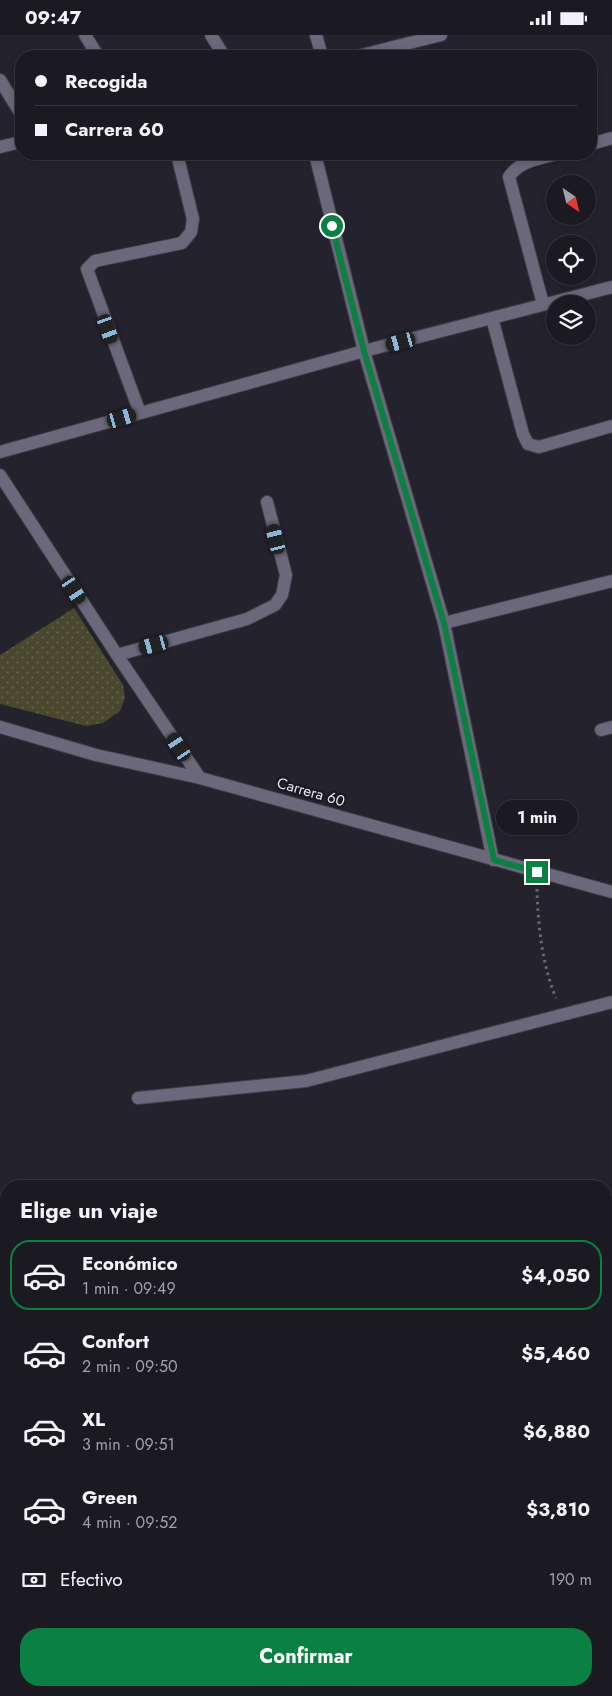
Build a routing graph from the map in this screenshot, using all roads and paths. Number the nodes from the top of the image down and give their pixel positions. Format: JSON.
{"nodes":[{"id":1,"x":85,"y":35,"type":"edge"},
{"id":2,"x":211,"y":35,"type":"edge"},
{"id":3,"x":316,"y":35,"type":"edge"},
{"id":4,"x":441,"y":35,"type":"edge"},
{"id":5,"x":94,"y":50,"type":"edge"},
{"id":6,"x":220,"y":50,"type":"edge"},
{"id":7,"x":320,"y":50,"type":"edge"},
{"id":8,"x":382,"y":50,"type":"edge"},
{"id":9,"x":0,"y":80,"type":"edge"},
{"id":10,"x":15,"y":104,"type":"edge"},
{"id":11,"x":612,"y":138,"type":"edge"},
{"id":12,"x":597,"y":142,"type":"edge"},
{"id":13,"x":15,"y":143,"type":"edge"},
{"id":14,"x":0,"y":147,"type":"edge"},
{"id":15,"x":178,"y":160,"type":"edge"},
{"id":16,"x":316,"y":160,"type":"edge"},
{"id":17,"x":535,"y":160,"type":"edge"},
{"id":18,"x":612,"y":287,"type":"edge"},
{"id":19,"x":543,"y":304,"type":"junction"},
{"id":20,"x":492,"y":318,"type":"junction"},
{"id":21,"x":364,"y":351,"type":"junction"},
{"id":22,"x":140,"y":413,"type":"junction"},
{"id":23,"x":612,"y":426,"type":"edge"},
{"id":24,"x":0,"y":452,"type":"edge"},
{"id":25,"x":0,"y":475,"type":"edge"},
{"id":26,"x":267,"y":501,"type":"dead end"},
{"id":27,"x":612,"y":581,"type":"edge"},
{"id":28,"x":444,"y":623,"type":"junction"},
{"id":29,"x":117,"y":655,"type":"junction"},
{"id":30,"x":0,"y":727,"type":"edge"},
{"id":31,"x":200,"y":778,"type":"junction"},
{"id":32,"x":494,"y":860,"type":"junction"},
{"id":33,"x":537,"y":872,"type":"junction"},
{"id":34,"x":612,"y":892,"type":"edge"},
{"id":35,"x":612,"y":1002,"type":"edge"},
{"id":36,"x":563,"y":1015,"type":"junction"},
{"id":37,"x":138,"y":1098,"type":"dead end"}],
"edges":[{"from":1,"to":5,"type":"street"},
{"from":2,"to":6,"type":"street"},
{"from":3,"to":7,"type":"street"},
{"from":4,"to":8,"type":"street"},
{"from":9,"to":10,"type":"street"},
{"from":11,"to":12,"type":"street"},
{"from":13,"to":14,"type":"street"},
{"from":15,"to":22,"type":"street"},
{"from":16,"to":21,"type":"street"},
{"from":17,"to":19,"type":"street"},
{"from":18,"to":19,"type":"street"},
{"from":19,"to":20,"type":"street"},
{"from":20,"to":21,"type":"street"},
{"from":20,"to":23,"type":"street"},
{"from":21,"to":22,"type":"street"},
{"from":21,"to":28,"type":"street"},
{"from":22,"to":24,"type":"street"},
{"from":25,"to":29,"type":"street"},
{"from":26,"to":29,"type":"street"},
{"from":27,"to":28,"type":"street"},
{"from":28,"to":32,"type":"street"},
{"from":29,"to":31,"type":"street"},
{"from":30,"to":31,"type":"street","name":"Carrera 60"},
{"from":31,"to":32,"type":"street","name":"Carrera 60"},
{"from":32,"to":33,"type":"street","name":"Carrera 60"},
{"from":33,"to":34,"type":"street","name":"Carrera 60"},
{"from":33,"to":36,"type":"path"},
{"from":35,"to":36,"type":"street"},
{"from":36,"to":37,"type":"street"}]}
